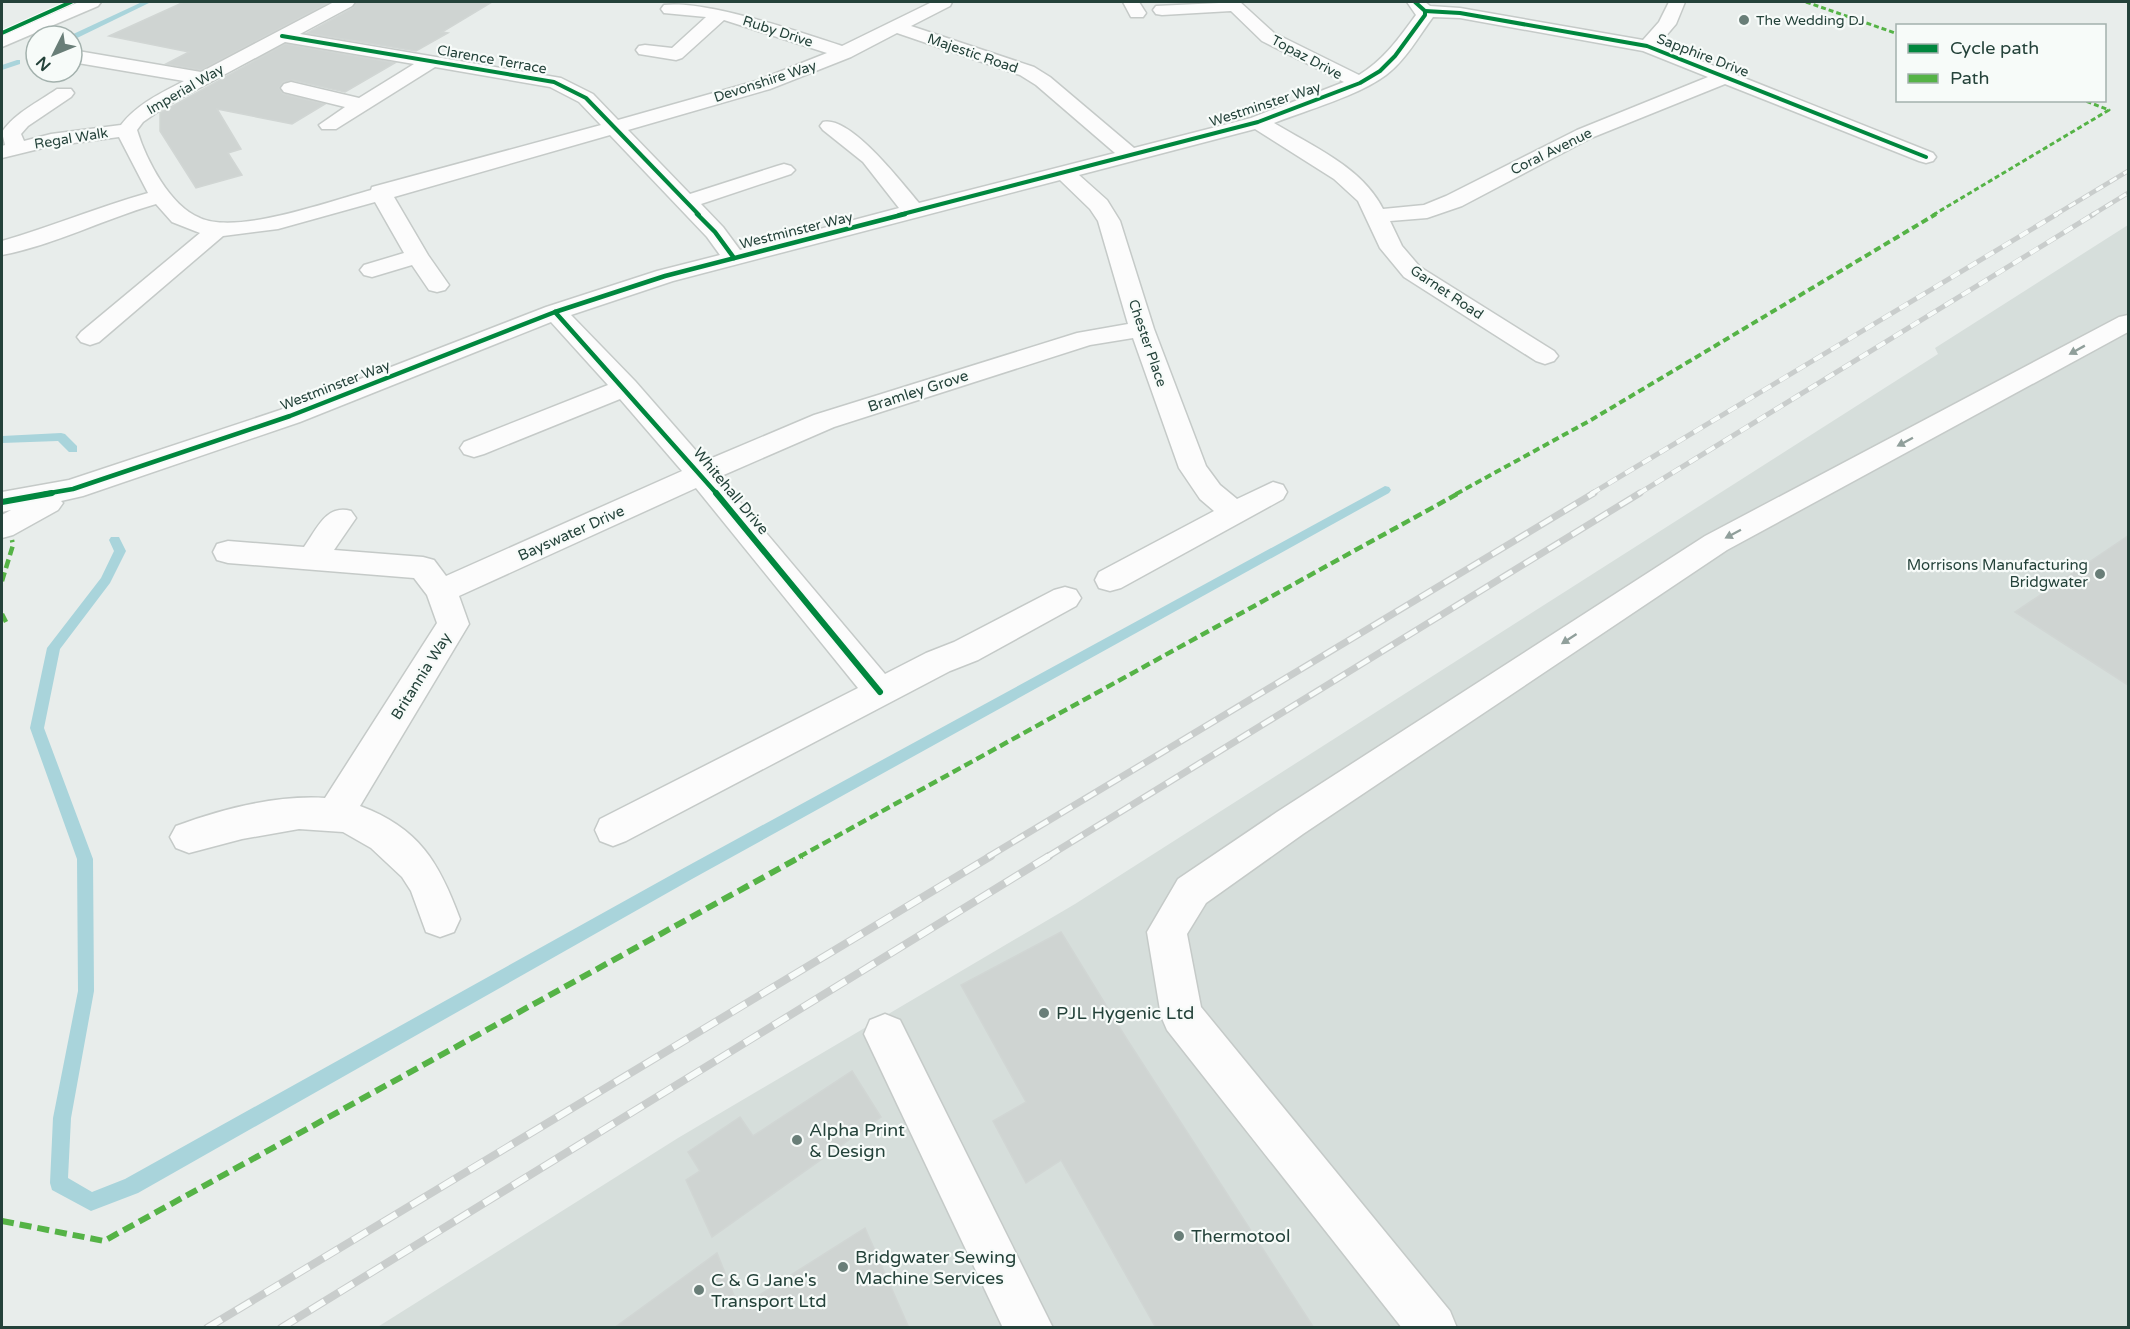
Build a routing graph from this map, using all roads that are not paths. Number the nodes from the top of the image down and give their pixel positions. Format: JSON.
{"nodes":[{"id":1,"x":92,"y":2,"type":"edge"},
{"id":2,"x":346,"y":2,"type":"edge"},
{"id":3,"x":944,"y":2,"type":"edge"},
{"id":4,"x":1677,"y":2,"type":"edge"},
{"id":5,"x":1232,"y":4,"type":"edge"},
{"id":6,"x":1420,"y":6,"type":"edge"},
{"id":7,"x":670,"y":9,"type":"dead end"},
{"id":8,"x":718,"y":9,"type":"edge"},
{"id":9,"x":1162,"y":10,"type":"dead end"},
{"id":10,"x":896,"y":27,"type":"junction"},
{"id":11,"x":282,"y":36,"type":"junction"},
{"id":12,"x":2,"y":42,"type":"edge"},
{"id":13,"x":1647,"y":46,"type":"junction"},
{"id":14,"x":24,"y":47,"type":"edge"},
{"id":15,"x":645,"y":50,"type":"dead end"},
{"id":16,"x":845,"y":52,"type":"junction"},
{"id":17,"x":84,"y":58,"type":"edge"},
{"id":18,"x":432,"y":61,"type":"junction"},
{"id":19,"x":1725,"y":77,"type":"junction"},
{"id":20,"x":202,"y":78,"type":"junction"},
{"id":21,"x":1360,"y":83,"type":"junction"},
{"id":22,"x":291,"y":88,"type":"dead end"},
{"id":23,"x":64,"y":93,"type":"dead end"},
{"id":24,"x":363,"y":105,"type":"junction"},
{"id":25,"x":1258,"y":122,"type":"junction"},
{"id":26,"x":329,"y":125,"type":"dead end"},
{"id":27,"x":612,"y":126,"type":"junction"},
{"id":28,"x":830,"y":126,"type":"dead end"},
{"id":29,"x":127,"y":130,"type":"junction"},
{"id":30,"x":9,"y":150,"type":"edge"},
{"id":31,"x":1130,"y":155,"type":"junction"},
{"id":32,"x":1926,"y":157,"type":"dead end"},
{"id":33,"x":784,"y":170,"type":"dead end"},
{"id":34,"x":1064,"y":172,"type":"junction"},
{"id":35,"x":380,"y":192,"type":"junction"},
{"id":36,"x":161,"y":196,"type":"junction"},
{"id":37,"x":686,"y":202,"type":"junction"},
{"id":38,"x":914,"y":212,"type":"junction"},
{"id":39,"x":1377,"y":216,"type":"junction"},
{"id":40,"x":218,"y":230,"type":"junction"},
{"id":41,"x":2,"y":248,"type":"edge"},
{"id":42,"x":417,"y":256,"type":"junction"},
{"id":43,"x":734,"y":258,"type":"junction"},
{"id":44,"x":372,"y":270,"type":"dead end"},
{"id":45,"x":437,"y":285,"type":"dead end"},
{"id":46,"x":124,"y":309,"type":"junction"},
{"id":47,"x":555,"y":312,"type":"junction"},
{"id":48,"x":160,"y":314,"type":"dead end"},
{"id":49,"x":2128,"y":322,"type":"edge"},
{"id":50,"x":1142,"y":329,"type":"junction"},
{"id":51,"x":90,"y":337,"type":"dead end"},
{"id":52,"x":1545,"y":356,"type":"dead end"},
{"id":53,"x":626,"y":387,"type":"junction"},
{"id":54,"x":474,"y":448,"type":"dead end"},
{"id":55,"x":702,"y":474,"type":"junction"},
{"id":56,"x":73,"y":489,"type":"junction"},
{"id":57,"x":1273,"y":492,"type":"dead end"},
{"id":58,"x":2,"y":502,"type":"edge"},
{"id":59,"x":1235,"y":513,"type":"junction"},
{"id":60,"x":341,"y":518,"type":"dead end"},
{"id":61,"x":2,"y":528,"type":"edge"},
{"id":62,"x":228,"y":552,"type":"dead end"},
{"id":63,"x":313,"y":558,"type":"junction"},
{"id":64,"x":1110,"y":580,"type":"dead end"},
{"id":65,"x":441,"y":591,"type":"junction"},
{"id":66,"x":1065,"y":598,"type":"dead end"},
{"id":67,"x":880,"y":692,"type":"junction"},
{"id":68,"x":335,"y":814,"type":"junction"},
{"id":69,"x":613,"y":830,"type":"dead end"},
{"id":70,"x":189,"y":837,"type":"dead end"},
{"id":71,"x":440,"y":919,"type":"dead end"},
{"id":72,"x":885,"y":1034,"type":"dead end"},
{"id":73,"x":1029,"y":1328,"type":"edge"},
{"id":74,"x":1433,"y":1328,"type":"edge"}],
"edges":[{"from":1,"to":12,"type":"street"},
{"from":2,"to":11,"type":"street","name":"Imperial Way"},
{"from":3,"to":10,"type":"street","name":"Devonshire Way"},
{"from":4,"to":13,"type":"street"},
{"from":5,"to":9,"type":"street"},
{"from":5,"to":21,"type":"street","name":"Topaz Drive"},
{"from":6,"to":13,"type":"street","name":"Sapphire Drive"},
{"from":6,"to":21,"type":"street","name":"Westminster Way"},
{"from":7,"to":8,"type":"street","name":"Ruby Drive"},
{"from":8,"to":15,"type":"street"},
{"from":8,"to":16,"type":"street","name":"Ruby Drive"},
{"from":10,"to":16,"type":"street","name":"Devonshire Way"},
{"from":10,"to":31,"type":"street","name":"Majestic Road"},
{"from":11,"to":18,"type":"street","name":"Clarence Terrace"},
{"from":11,"to":20,"type":"street","name":"Imperial Way"},
{"from":12,"to":14,"type":"street"},
{"from":13,"to":19,"type":"street","name":"Sapphire Drive"},
{"from":16,"to":27,"type":"street","name":"Devonshire Way"},
{"from":17,"to":20,"type":"street"},
{"from":18,"to":24,"type":"street"},
{"from":18,"to":27,"type":"street","name":"Clarence Terrace"},
{"from":19,"to":32,"type":"street","name":"Sapphire Drive"},
{"from":19,"to":39,"type":"street","name":"Coral Avenue"},
{"from":20,"to":29,"type":"street","name":"Imperial Way"},
{"from":21,"to":25,"type":"street","name":"Westminster Way"},
{"from":22,"to":24,"type":"street"},
{"from":23,"to":30,"type":"street","name":"Regal Walk"},
{"from":24,"to":26,"type":"street"},
{"from":25,"to":31,"type":"street","name":"Westminster Way"},
{"from":25,"to":39,"type":"street","name":"Garnet Road"},
{"from":27,"to":35,"type":"street"},
{"from":27,"to":37,"type":"street","name":"Clarence Terrace"},
{"from":28,"to":38,"type":"street"},
{"from":29,"to":30,"type":"street","name":"Regal Walk"},
{"from":29,"to":36,"type":"street"},
{"from":31,"to":34,"type":"street","name":"Westminster Way"},
{"from":33,"to":37,"type":"street"},
{"from":34,"to":38,"type":"street","name":"Westminster Way"},
{"from":34,"to":50,"type":"street","name":"Chester Place"},
{"from":35,"to":40,"type":"street"},
{"from":35,"to":42,"type":"street"},
{"from":36,"to":40,"type":"street"},
{"from":36,"to":41,"type":"street"},
{"from":37,"to":43,"type":"street","name":"Clarence Terrace"},
{"from":38,"to":43,"type":"street","name":"Westminster Way"},
{"from":39,"to":52,"type":"street","name":"Garnet Road"},
{"from":40,"to":46,"type":"street"},
{"from":42,"to":44,"type":"street"},
{"from":42,"to":45,"type":"street"},
{"from":43,"to":47,"type":"street","name":"Westminster Way"},
{"from":46,"to":48,"type":"street"},
{"from":46,"to":51,"type":"street"},
{"from":47,"to":53,"type":"street","name":"Whitehall Drive"},
{"from":47,"to":56,"type":"street","name":"Westminster Way"},
{"from":49,"to":74,"type":"street","one_way":true},
{"from":50,"to":55,"type":"street","name":"Bramley Grove"},
{"from":50,"to":59,"type":"street","name":"Chester Place"},
{"from":53,"to":54,"type":"street"},
{"from":53,"to":55,"type":"street","name":"Whitehall Drive"},
{"from":55,"to":65,"type":"street","name":"Bayswater Drive"},
{"from":55,"to":67,"type":"street","name":"Whitehall Drive"},
{"from":56,"to":58,"type":"street","name":"Westminster Way"},
{"from":56,"to":61,"type":"street","name":"Westminster Way"},
{"from":57,"to":59,"type":"street"},
{"from":59,"to":64,"type":"street"},
{"from":60,"to":63,"type":"street"},
{"from":62,"to":63,"type":"street","name":"Britannia Way"},
{"from":63,"to":65,"type":"street","name":"Britannia Way"},
{"from":65,"to":68,"type":"street","name":"Britannia Way"},
{"from":66,"to":67,"type":"street"},
{"from":67,"to":69,"type":"street"},
{"from":68,"to":70,"type":"street"},
{"from":68,"to":71,"type":"street"},
{"from":72,"to":73,"type":"street"}]}
